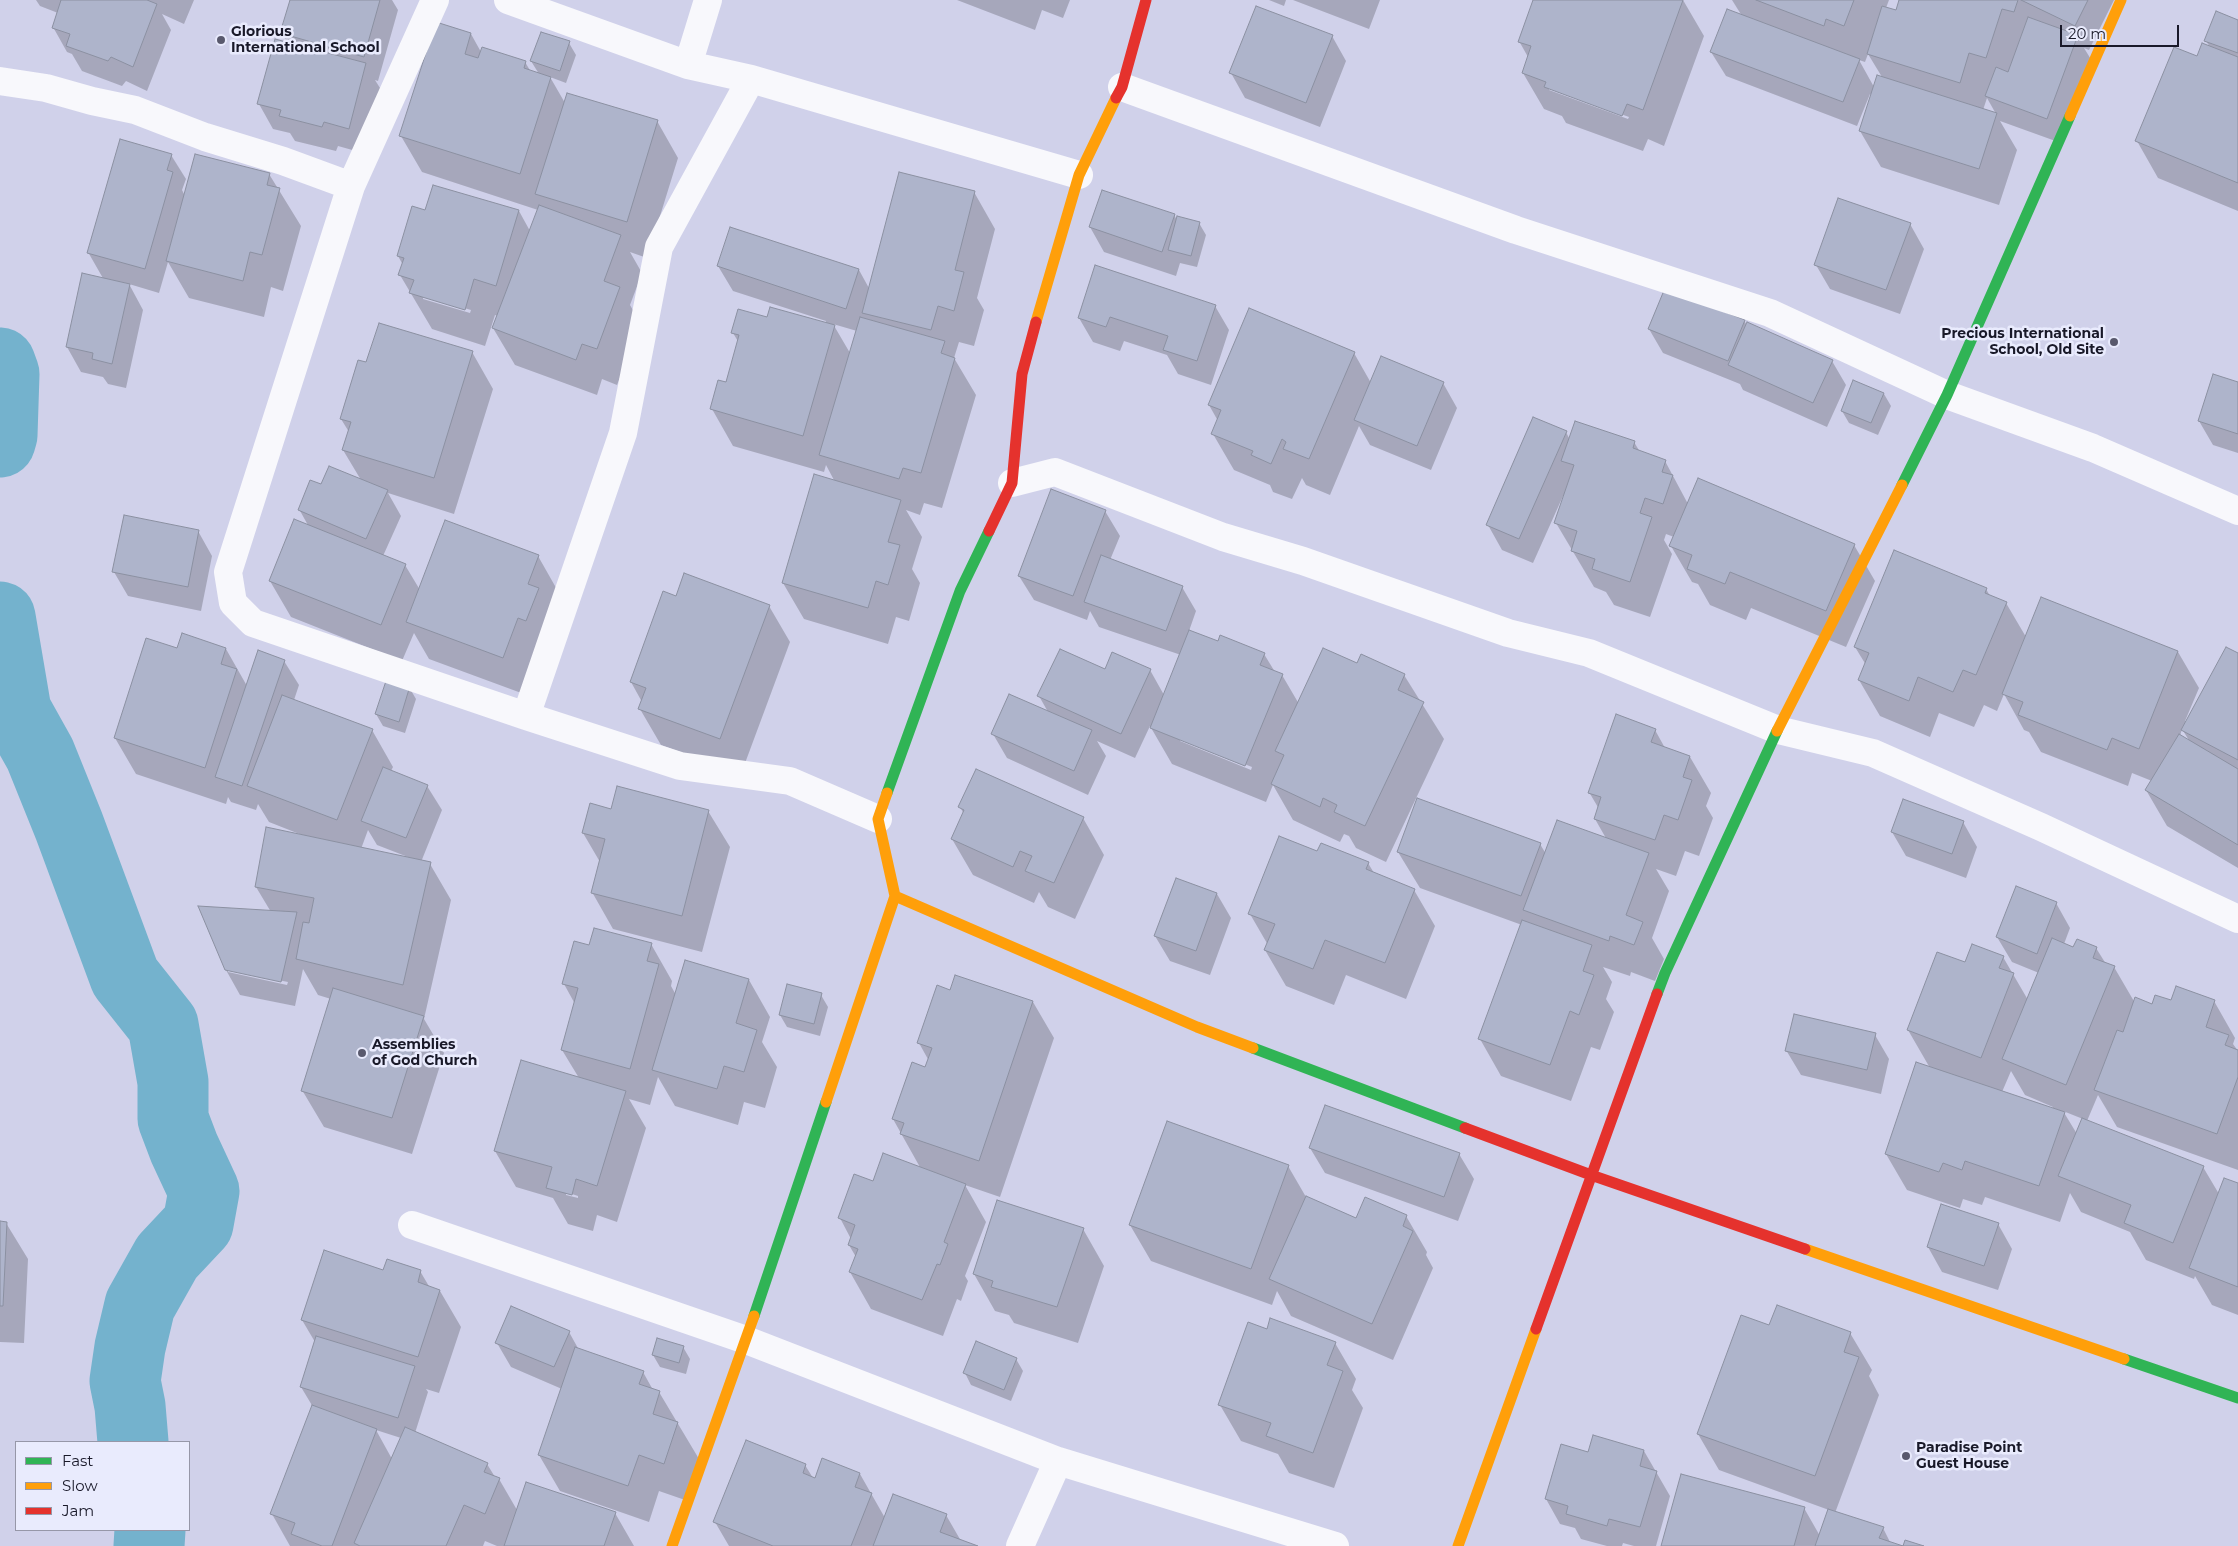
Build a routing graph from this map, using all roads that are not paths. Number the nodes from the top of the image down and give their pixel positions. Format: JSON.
{"nodes":[{"id":1,"x":434,"y":0,"type":"edge"},
{"id":2,"x":508,"y":0,"type":"edge"},
{"id":3,"x":708,"y":0,"type":"edge"},
{"id":4,"x":1146,"y":0,"type":"edge"},
{"id":5,"x":2121,"y":0,"type":"edge"},
{"id":6,"x":688,"y":65,"type":"junction"},
{"id":7,"x":750,"y":79,"type":"junction"},
{"id":8,"x":0,"y":81,"type":"edge"},
{"id":9,"x":1122,"y":87,"type":"junction"},
{"id":10,"x":1079,"y":175,"type":"junction"},
{"id":11,"x":351,"y":186,"type":"junction"},
{"id":12,"x":1947,"y":395,"type":"junction"},
{"id":13,"x":1012,"y":484,"type":"junction"},
{"id":14,"x":2238,"y":510,"type":"edge"},
{"id":15,"x":526,"y":716,"type":"junction"},
{"id":16,"x":1778,"y":730,"type":"junction"},
{"id":17,"x":878,"y":820,"type":"junction"},
{"id":18,"x":895,"y":896,"type":"junction"},
{"id":19,"x":2238,"y":919,"type":"edge"},
{"id":20,"x":1591,"y":1174,"type":"junction"},
{"id":21,"x":412,"y":1224,"type":"dead end"},
{"id":22,"x":746,"y":1340,"type":"junction"},
{"id":23,"x":2238,"y":1398,"type":"edge"},
{"id":24,"x":1058,"y":1461,"type":"junction"},
{"id":25,"x":672,"y":1546,"type":"edge"},
{"id":26,"x":1020,"y":1546,"type":"edge"},
{"id":27,"x":1335,"y":1546,"type":"edge"},
{"id":28,"x":1458,"y":1546,"type":"edge"}],
"edges":[{"from":1,"to":11,"type":"street"},
{"from":2,"to":6,"type":"street"},
{"from":3,"to":6,"type":"street"},
{"from":4,"to":9,"type":"street"},
{"from":5,"to":12,"type":"street"},
{"from":6,"to":7,"type":"street"},
{"from":7,"to":10,"type":"street"},
{"from":7,"to":15,"type":"street"},
{"from":8,"to":11,"type":"street"},
{"from":9,"to":10,"type":"street"},
{"from":9,"to":12,"type":"street"},
{"from":10,"to":13,"type":"street"},
{"from":11,"to":15,"type":"street"},
{"from":12,"to":14,"type":"street"},
{"from":12,"to":16,"type":"street"},
{"from":13,"to":16,"type":"street"},
{"from":13,"to":17,"type":"street"},
{"from":15,"to":17,"type":"street"},
{"from":16,"to":19,"type":"street"},
{"from":16,"to":20,"type":"street"},
{"from":17,"to":18,"type":"street"},
{"from":18,"to":20,"type":"street"},
{"from":18,"to":22,"type":"street"},
{"from":20,"to":23,"type":"street"},
{"from":20,"to":28,"type":"street"},
{"from":21,"to":22,"type":"street"},
{"from":22,"to":24,"type":"street"},
{"from":22,"to":25,"type":"street"},
{"from":24,"to":26,"type":"street"},
{"from":24,"to":27,"type":"street"}]}
